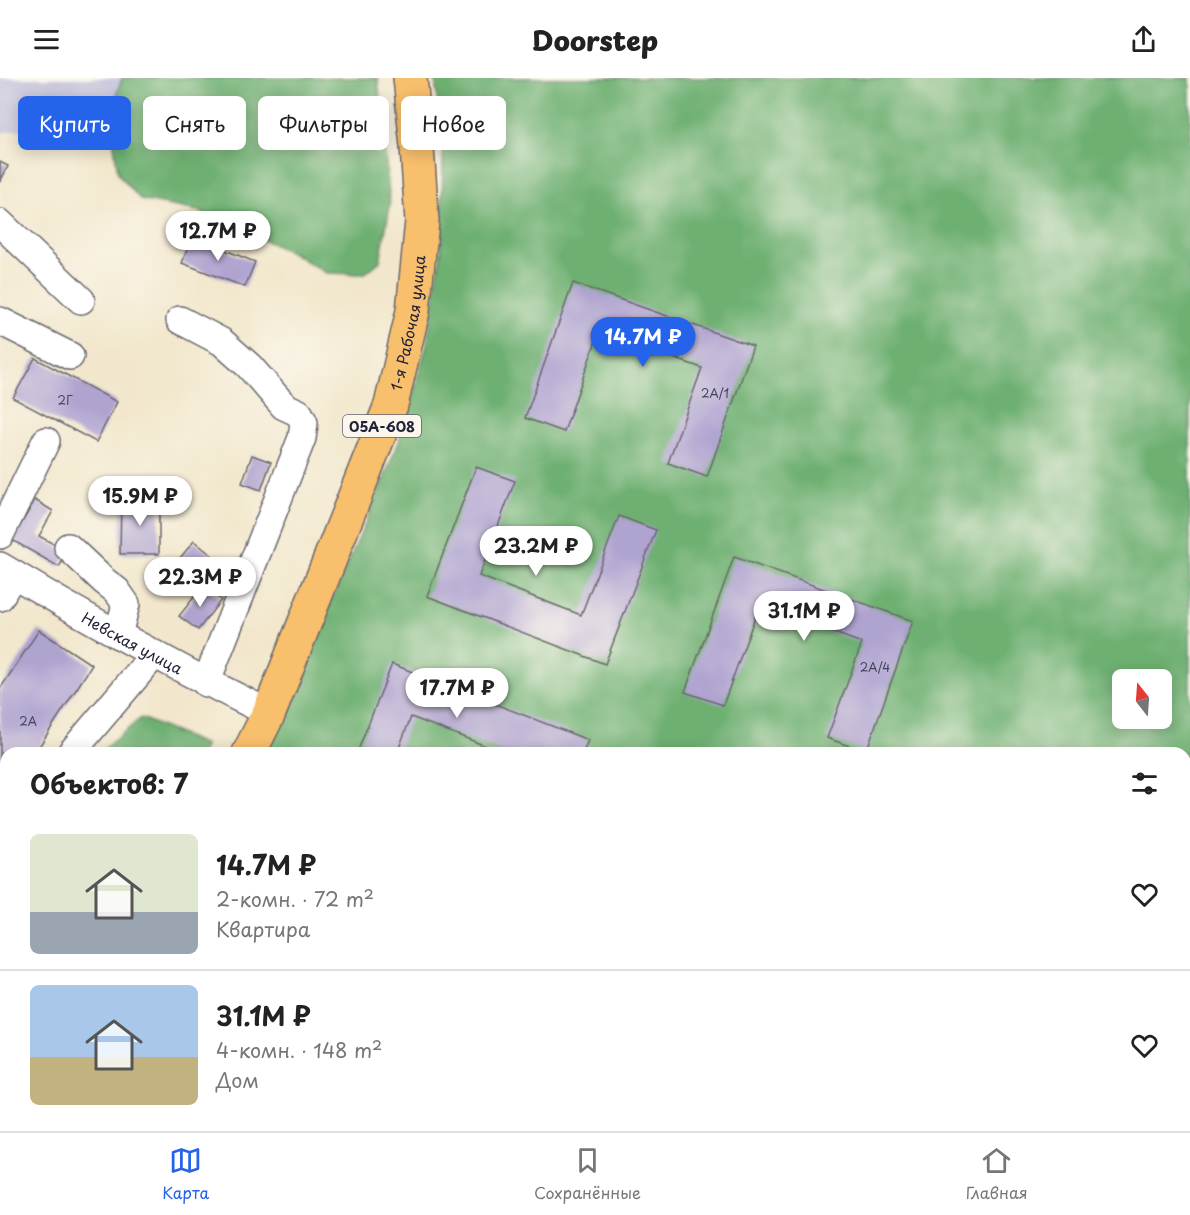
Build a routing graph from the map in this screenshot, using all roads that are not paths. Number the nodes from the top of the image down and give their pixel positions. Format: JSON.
{"nodes":[{"id":1,"x":410,"y":78,"type":"edge"},
{"id":2,"x":0,"y":223,"type":"edge"},
{"id":3,"x":81,"y":300,"type":"dead end"},
{"id":4,"x":180,"y":320,"type":"dead end"},
{"id":5,"x":0,"y":321,"type":"edge"},
{"id":6,"x":70,"y":356,"type":"dead end"},
{"id":7,"x":46,"y":441,"type":"dead end"},
{"id":8,"x":0,"y":535,"type":"edge"},
{"id":9,"x":68,"y":547,"type":"dead end"},
{"id":10,"x":6,"y":570,"type":"edge"},
{"id":11,"x":0,"y":597,"type":"edge"},
{"id":12,"x":118,"y":635,"type":"junction"},
{"id":13,"x":154,"y":655,"type":"junction"},
{"id":14,"x":206,"y":683,"type":"junction"},
{"id":15,"x":269,"y":713,"type":"junction"},
{"id":16,"x":76,"y":747,"type":"edge"},
{"id":17,"x":252,"y":747,"type":"edge"}],
"edges":[{"from":1,"to":15,"type":"main road","name":"1-я Рабочая улица","number":"05А-608"},
{"from":2,"to":3,"type":"lane"},
{"from":4,"to":14,"type":"lane"},
{"from":5,"to":6,"type":"lane"},
{"from":7,"to":8,"type":"lane"},
{"from":9,"to":12,"type":"lane"},
{"from":10,"to":11,"type":"lane"},
{"from":10,"to":12,"type":"lane","name":"Невская улица"},
{"from":12,"to":13,"type":"lane","name":"Невская улица"},
{"from":13,"to":14,"type":"lane","name":"Невская улица"},
{"from":13,"to":16,"type":"lane"},
{"from":14,"to":15,"type":"lane","name":"Невская улица"},
{"from":15,"to":17,"type":"main road","name":"1-я Рабочая улица","number":"05А-608"}]}
